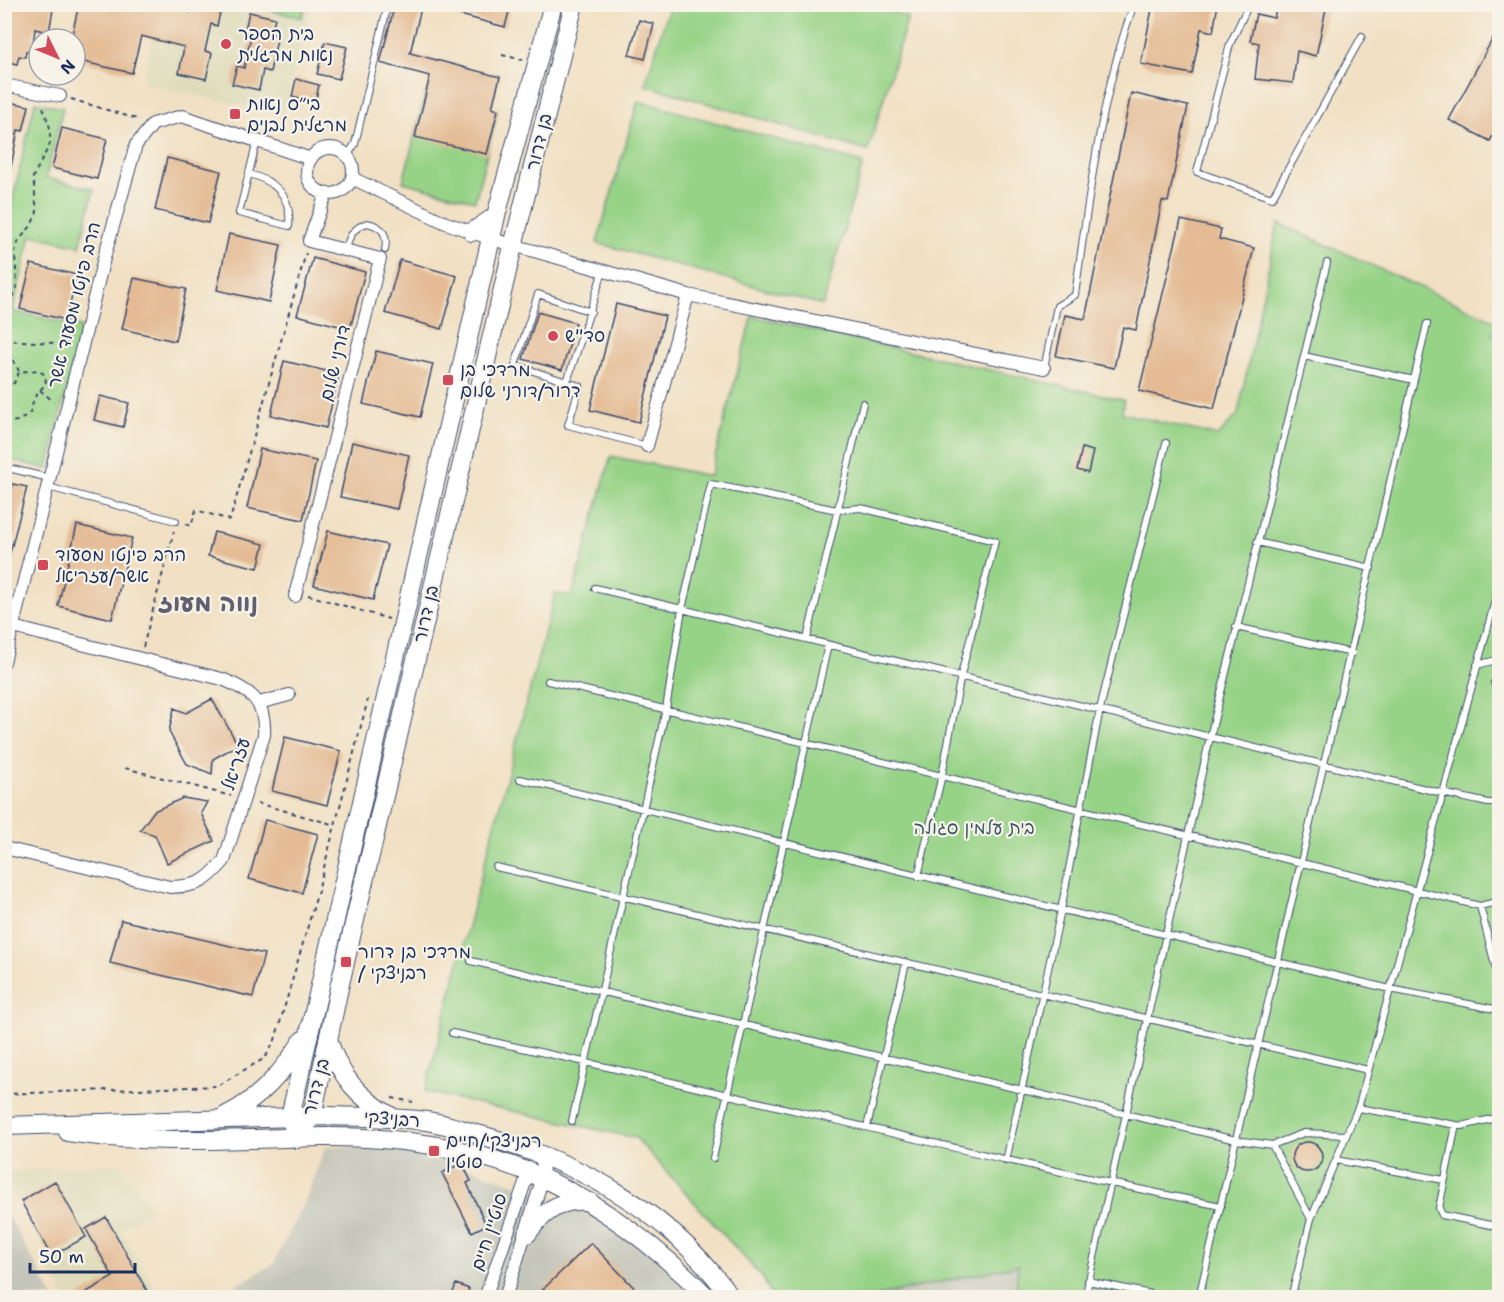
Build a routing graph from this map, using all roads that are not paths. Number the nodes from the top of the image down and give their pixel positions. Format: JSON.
{"nodes":[{"id":1,"x":388,"y":4,"type":"edge"},
{"id":2,"x":553,"y":4,"type":"edge"},
{"id":3,"x":574,"y":4,"type":"edge"},
{"id":4,"x":1134,"y":4,"type":"edge"},
{"id":5,"x":1250,"y":4,"type":"edge"},
{"id":6,"x":1362,"y":36,"type":"dead end"},
{"id":7,"x":4,"y":85,"type":"edge"},
{"id":8,"x":60,"y":96,"type":"road end"},
{"id":9,"x":257,"y":141,"type":"junction"},
{"id":10,"x":347,"y":156,"type":"junction"},
{"id":11,"x":311,"y":159,"type":"junction"},
{"id":12,"x":249,"y":174,"type":"junction"},
{"id":13,"x":352,"y":178,"type":"junction"},
{"id":14,"x":326,"y":194,"type":"junction"},
{"id":15,"x":496,"y":216,"type":"junction"},
{"id":16,"x":472,"y":232,"type":"junction"},
{"id":17,"x":492,"y":239,"type":"junction"},
{"id":18,"x":513,"y":246,"type":"junction"},
{"id":19,"x":346,"y":250,"type":"junction"},
{"id":20,"x":385,"y":250,"type":"dead end"},
{"id":21,"x":1328,"y":263,"type":"dead end"},
{"id":22,"x":603,"y":271,"type":"junction"},
{"id":23,"x":688,"y":295,"type":"junction"},
{"id":24,"x":591,"y":312,"type":"junction"},
{"id":25,"x":1427,"y":324,"type":"dead end"},
{"id":26,"x":1304,"y":356,"type":"junction"},
{"id":27,"x":1044,"y":368,"type":"joint"},
{"id":28,"x":1414,"y":380,"type":"junction"},
{"id":29,"x":567,"y":382,"type":"junction"},
{"id":30,"x":862,"y":403,"type":"dead end"},
{"id":31,"x":1166,"y":443,"type":"dead end"},
{"id":32,"x":647,"y":446,"type":"joint"},
{"id":33,"x":4,"y":467,"type":"edge"},
{"id":34,"x":49,"y":482,"type":"junction"},
{"id":35,"x":837,"y":510,"type":"junction"},
{"id":36,"x":176,"y":521,"type":"road end"},
{"id":37,"x":1257,"y":542,"type":"junction"},
{"id":38,"x":1371,"y":568,"type":"junction"},
{"id":39,"x":1500,"y":582,"type":"edge"},
{"id":40,"x":594,"y":588,"type":"dead end"},
{"id":41,"x":296,"y":594,"type":"road end"},
{"id":42,"x":682,"y":609,"type":"junction"},
{"id":43,"x":13,"y":627,"type":"junction"},
{"id":44,"x":1236,"y":627,"type":"junction"},
{"id":45,"x":807,"y":639,"type":"junction"},
{"id":46,"x":828,"y":645,"type":"junction"},
{"id":47,"x":1352,"y":653,"type":"junction"},
{"id":48,"x":1500,"y":659,"type":"edge"},
{"id":49,"x":4,"y":662,"type":"edge"},
{"id":50,"x":1477,"y":665,"type":"junction"},
{"id":51,"x":961,"y":675,"type":"junction"},
{"id":52,"x":548,"y":681,"type":"dead end"},
{"id":53,"x":289,"y":694,"type":"dead end"},
{"id":54,"x":259,"y":703,"type":"junction"},
{"id":55,"x":666,"y":709,"type":"junction"},
{"id":56,"x":1100,"y":709,"type":"junction"},
{"id":57,"x":1210,"y":737,"type":"junction"},
{"id":58,"x":806,"y":743,"type":"junction"},
{"id":59,"x":1325,"y":765,"type":"junction"},
{"id":60,"x":942,"y":776,"type":"junction"},
{"id":61,"x":520,"y":779,"type":"dead end"},
{"id":62,"x":1442,"y":793,"type":"junction"},
{"id":63,"x":1500,"y":803,"type":"edge"},
{"id":64,"x":1079,"y":808,"type":"junction"},
{"id":65,"x":643,"y":809,"type":"junction"},
{"id":66,"x":1188,"y":834,"type":"junction"},
{"id":67,"x":784,"y":843,"type":"junction"},
{"id":68,"x":4,"y":848,"type":"edge"},
{"id":69,"x":1302,"y":862,"type":"junction"},
{"id":70,"x":496,"y":867,"type":"dead end"},
{"id":71,"x":918,"y":876,"type":"junction"},
{"id":72,"x":1416,"y":889,"type":"junction"},
{"id":73,"x":623,"y":897,"type":"junction"},
{"id":74,"x":1500,"y":901,"type":"edge"},
{"id":75,"x":1480,"y":906,"type":"junction"},
{"id":76,"x":1061,"y":910,"type":"junction"},
{"id":77,"x":764,"y":930,"type":"junction"},
{"id":78,"x":1164,"y":935,"type":"junction"},
{"id":79,"x":471,"y":961,"type":"dead end"},
{"id":80,"x":1278,"y":962,"type":"junction"},
{"id":81,"x":906,"y":963,"type":"junction"},
{"id":82,"x":1500,"y":985,"type":"edge"},
{"id":83,"x":1390,"y":989,"type":"junction"},
{"id":84,"x":601,"y":993,"type":"junction"},
{"id":85,"x":1043,"y":994,"type":"junction"},
{"id":86,"x":1500,"y":1010,"type":"edge"},
{"id":87,"x":1147,"y":1018,"type":"junction"},
{"id":88,"x":743,"y":1026,"type":"junction"},
{"id":89,"x":310,"y":1029,"type":"junction"},
{"id":90,"x":452,"y":1033,"type":"dead end"},
{"id":91,"x":328,"y":1038,"type":"junction"},
{"id":92,"x":1259,"y":1044,"type":"junction"},
{"id":93,"x":884,"y":1059,"type":"junction"},
{"id":94,"x":586,"y":1061,"type":"junction"},
{"id":95,"x":1368,"y":1070,"type":"junction"},
{"id":96,"x":1021,"y":1092,"type":"junction"},
{"id":97,"x":727,"y":1094,"type":"junction"},
{"id":98,"x":1358,"y":1108,"type":"junction"},
{"id":99,"x":1125,"y":1115,"type":"junction"},
{"id":100,"x":312,"y":1116,"type":"junction"},
{"id":101,"x":1500,"y":1116,"type":"edge"},
{"id":102,"x":290,"y":1117,"type":"junction"},
{"id":103,"x":221,"y":1119,"type":"junction"},
{"id":104,"x":396,"y":1120,"type":"junction"},
{"id":105,"x":572,"y":1121,"type":"dead end"},
{"id":106,"x":1456,"y":1125,"type":"junction"},
{"id":107,"x":4,"y":1126,"type":"edge"},
{"id":108,"x":34,"y":1126,"type":"junction"},
{"id":109,"x":867,"y":1127,"type":"junction"},
{"id":110,"x":1346,"y":1135,"type":"junction"},
{"id":111,"x":297,"y":1139,"type":"junction"},
{"id":112,"x":1236,"y":1140,"type":"junction"},
{"id":113,"x":1272,"y":1145,"type":"junction"},
{"id":114,"x":542,"y":1153,"type":"junction"},
{"id":115,"x":713,"y":1158,"type":"dead end"},
{"id":116,"x":1336,"y":1160,"type":"junction"},
{"id":117,"x":1006,"y":1161,"type":"junction"},
{"id":118,"x":535,"y":1174,"type":"junction"},
{"id":119,"x":1444,"y":1180,"type":"junction"},
{"id":120,"x":1110,"y":1184,"type":"junction"},
{"id":121,"x":594,"y":1203,"type":"junction"},
{"id":122,"x":1221,"y":1206,"type":"junction"},
{"id":123,"x":1311,"y":1219,"type":"junction"},
{"id":124,"x":1500,"y":1227,"type":"edge"},
{"id":125,"x":527,"y":1234,"type":"junction"},
{"id":126,"x":1088,"y":1281,"type":"junction"},
{"id":127,"x":485,"y":1298,"type":"edge"},
{"id":128,"x":505,"y":1298,"type":"edge"},
{"id":129,"x":708,"y":1298,"type":"edge"},
{"id":130,"x":731,"y":1298,"type":"edge"},
{"id":131,"x":1085,"y":1298,"type":"edge"},
{"id":132,"x":1170,"y":1298,"type":"edge"},
{"id":133,"x":1193,"y":1298,"type":"edge"},
{"id":134,"x":1291,"y":1298,"type":"edge"}],
"edges":[{"from":1,"to":10,"type":"lane"},
{"from":2,"to":15,"type":"street","name":"בן דרור"},
{"from":3,"to":18,"type":"street","name":"בן דרור"},
{"from":4,"to":27,"type":"lane"},
{"from":5,"to":6,"type":"lane"},
{"from":7,"to":8,"type":"street"},
{"from":9,"to":11,"type":"street"},
{"from":9,"to":12,"type":"lane"},
{"from":9,"to":34,"type":"street","name":"הרב פינטו מסעוד אשר"},
{"from":10,"to":11,"type":"street"},
{"from":10,"to":13,"type":"street"},
{"from":11,"to":14,"type":"street"},
{"from":12,"to":12,"type":"lane"},
{"from":13,"to":14,"type":"street"},
{"from":13,"to":16,"type":"street"},
{"from":14,"to":19,"type":"street","name":"דורני שלום"},
{"from":15,"to":16,"type":"street"},
{"from":15,"to":17,"type":"street","name":"בן דרור"},
{"from":16,"to":17,"type":"street"},
{"from":17,"to":18,"type":"street"},
{"from":17,"to":89,"type":"street","name":"בן דרור"},
{"from":18,"to":22,"type":"street"},
{"from":18,"to":91,"type":"street","name":"בן דרור"},
{"from":19,"to":20,"type":"lane"},
{"from":19,"to":41,"type":"street","name":"דורני שלום"},
{"from":21,"to":26,"type":"lane"},
{"from":22,"to":23,"type":"street"},
{"from":22,"to":24,"type":"lane"},
{"from":23,"to":27,"type":"street"},
{"from":23,"to":32,"type":"street"},
{"from":24,"to":29,"type":"lane"},
{"from":24,"to":29,"type":"lane"},
{"from":25,"to":28,"type":"lane"},
{"from":26,"to":28,"type":"lane"},
{"from":26,"to":37,"type":"lane"},
{"from":28,"to":38,"type":"lane"},
{"from":29,"to":32,"type":"lane"},
{"from":30,"to":35,"type":"lane"},
{"from":31,"to":56,"type":"lane"},
{"from":33,"to":34,"type":"lane"},
{"from":34,"to":36,"type":"lane"},
{"from":34,"to":43,"type":"street","name":"הרב פינטו מסעוד אשר"},
{"from":35,"to":42,"type":"lane"},
{"from":35,"to":45,"type":"lane"},
{"from":35,"to":51,"type":"lane"},
{"from":37,"to":38,"type":"lane"},
{"from":37,"to":44,"type":"lane"},
{"from":38,"to":47,"type":"lane"},
{"from":39,"to":50,"type":"lane"},
{"from":40,"to":42,"type":"lane"},
{"from":42,"to":45,"type":"lane"},
{"from":42,"to":55,"type":"lane"},
{"from":43,"to":49,"type":"street","name":"הרב פינטו מסעוד אשר"},
{"from":43,"to":54,"type":"street"},
{"from":44,"to":47,"type":"lane"},
{"from":44,"to":57,"type":"lane"},
{"from":45,"to":46,"type":"lane"},
{"from":46,"to":51,"type":"lane"},
{"from":46,"to":58,"type":"lane"},
{"from":47,"to":59,"type":"lane"},
{"from":48,"to":50,"type":"lane"},
{"from":50,"to":62,"type":"lane"},
{"from":51,"to":56,"type":"lane"},
{"from":51,"to":60,"type":"lane"},
{"from":52,"to":55,"type":"lane"},
{"from":53,"to":54,"type":"street"},
{"from":54,"to":68,"type":"street","name":"עזריאל"},
{"from":55,"to":58,"type":"lane"},
{"from":55,"to":65,"type":"lane"},
{"from":56,"to":57,"type":"lane"},
{"from":56,"to":64,"type":"lane"},
{"from":57,"to":59,"type":"lane"},
{"from":57,"to":66,"type":"lane"},
{"from":58,"to":60,"type":"lane"},
{"from":58,"to":67,"type":"lane"},
{"from":59,"to":62,"type":"lane"},
{"from":59,"to":69,"type":"lane"},
{"from":60,"to":64,"type":"lane"},
{"from":60,"to":71,"type":"lane"},
{"from":61,"to":65,"type":"lane"},
{"from":62,"to":63,"type":"lane"},
{"from":62,"to":72,"type":"lane"},
{"from":64,"to":66,"type":"lane"},
{"from":64,"to":76,"type":"lane"},
{"from":65,"to":67,"type":"lane"},
{"from":65,"to":73,"type":"lane"},
{"from":66,"to":69,"type":"lane"},
{"from":66,"to":78,"type":"lane"},
{"from":67,"to":71,"type":"lane"},
{"from":67,"to":77,"type":"lane"},
{"from":69,"to":72,"type":"lane"},
{"from":69,"to":80,"type":"lane"},
{"from":70,"to":73,"type":"lane"},
{"from":71,"to":76,"type":"lane"},
{"from":72,"to":75,"type":"lane"},
{"from":72,"to":83,"type":"lane"},
{"from":73,"to":77,"type":"lane"},
{"from":73,"to":84,"type":"lane"},
{"from":74,"to":75,"type":"lane"},
{"from":75,"to":82,"type":"lane"},
{"from":76,"to":78,"type":"lane"},
{"from":76,"to":85,"type":"lane"},
{"from":77,"to":81,"type":"lane"},
{"from":77,"to":88,"type":"lane"},
{"from":78,"to":80,"type":"lane"},
{"from":78,"to":87,"type":"lane"},
{"from":79,"to":84,"type":"lane"},
{"from":80,"to":83,"type":"lane"},
{"from":80,"to":92,"type":"lane"},
{"from":81,"to":85,"type":"lane"},
{"from":81,"to":93,"type":"lane"},
{"from":83,"to":86,"type":"lane"},
{"from":83,"to":95,"type":"lane"},
{"from":84,"to":88,"type":"lane"},
{"from":84,"to":94,"type":"lane"},
{"from":85,"to":87,"type":"lane"},
{"from":85,"to":96,"type":"lane"},
{"from":87,"to":92,"type":"lane"},
{"from":87,"to":99,"type":"lane"},
{"from":88,"to":93,"type":"lane"},
{"from":88,"to":97,"type":"lane"},
{"from":89,"to":102,"type":"street","name":"בן דרור"},
{"from":89,"to":103,"type":"street"},
{"from":90,"to":94,"type":"lane"},
{"from":91,"to":100,"type":"street","name":"בן דרור"},
{"from":91,"to":104,"type":"street"},
{"from":92,"to":95,"type":"lane"},
{"from":92,"to":112,"type":"lane"},
{"from":93,"to":96,"type":"lane"},
{"from":93,"to":109,"type":"lane"},
{"from":94,"to":97,"type":"lane"},
{"from":94,"to":105,"type":"lane"},
{"from":95,"to":98,"type":"lane"},
{"from":96,"to":99,"type":"lane"},
{"from":96,"to":117,"type":"lane"},
{"from":97,"to":109,"type":"lane"},
{"from":97,"to":115,"type":"lane"},
{"from":98,"to":106,"type":"lane"},
{"from":98,"to":110,"type":"lane"},
{"from":99,"to":112,"type":"lane"},
{"from":99,"to":120,"type":"lane"},
{"from":100,"to":102,"type":"street","name":"רבניצקי"},
{"from":100,"to":104,"type":"street","name":"רבניצקי"},
{"from":100,"to":111,"type":"street","name":"בן דרור"},
{"from":101,"to":106,"type":"lane"},
{"from":102,"to":103,"type":"street","name":"רבניצקי"},
{"from":102,"to":111,"type":"street","name":"בן דרור"},
{"from":103,"to":108,"type":"street","name":"רבניצקי"},
{"from":104,"to":114,"type":"street","name":"רבניצקי"},
{"from":106,"to":119,"type":"lane"},
{"from":107,"to":108,"type":"street","name":"רבניצקי"},
{"from":108,"to":111,"type":"street","name":"רבניצקי"},
{"from":109,"to":117,"type":"lane"},
{"from":110,"to":113,"type":"lane"},
{"from":110,"to":116,"type":"lane"},
{"from":111,"to":118,"type":"street","name":"רבניצקי"},
{"from":112,"to":113,"type":"lane"},
{"from":112,"to":122,"type":"lane"},
{"from":113,"to":123,"type":"lane"},
{"from":114,"to":118,"type":"street","name":"סוטיין חיים"},
{"from":114,"to":130,"type":"street","name":"רבניצקי"},
{"from":116,"to":119,"type":"lane"},
{"from":116,"to":123,"type":"lane"},
{"from":117,"to":120,"type":"lane"},
{"from":118,"to":121,"type":"street","name":"רבניצקי"},
{"from":118,"to":125,"type":"street","name":"סוטיין חיים"},
{"from":118,"to":127,"type":"street","name":"סוטיין חיים"},
{"from":119,"to":124,"type":"lane"},
{"from":120,"to":122,"type":"lane"},
{"from":120,"to":126,"type":"lane"},
{"from":121,"to":125,"type":"street"},
{"from":121,"to":129,"type":"street","name":"רבניצקי"},
{"from":122,"to":133,"type":"lane"},
{"from":123,"to":134,"type":"lane"},
{"from":125,"to":128,"type":"street","name":"סוטיין חיים"},
{"from":126,"to":131,"type":"lane"},
{"from":126,"to":132,"type":"lane"}]}
